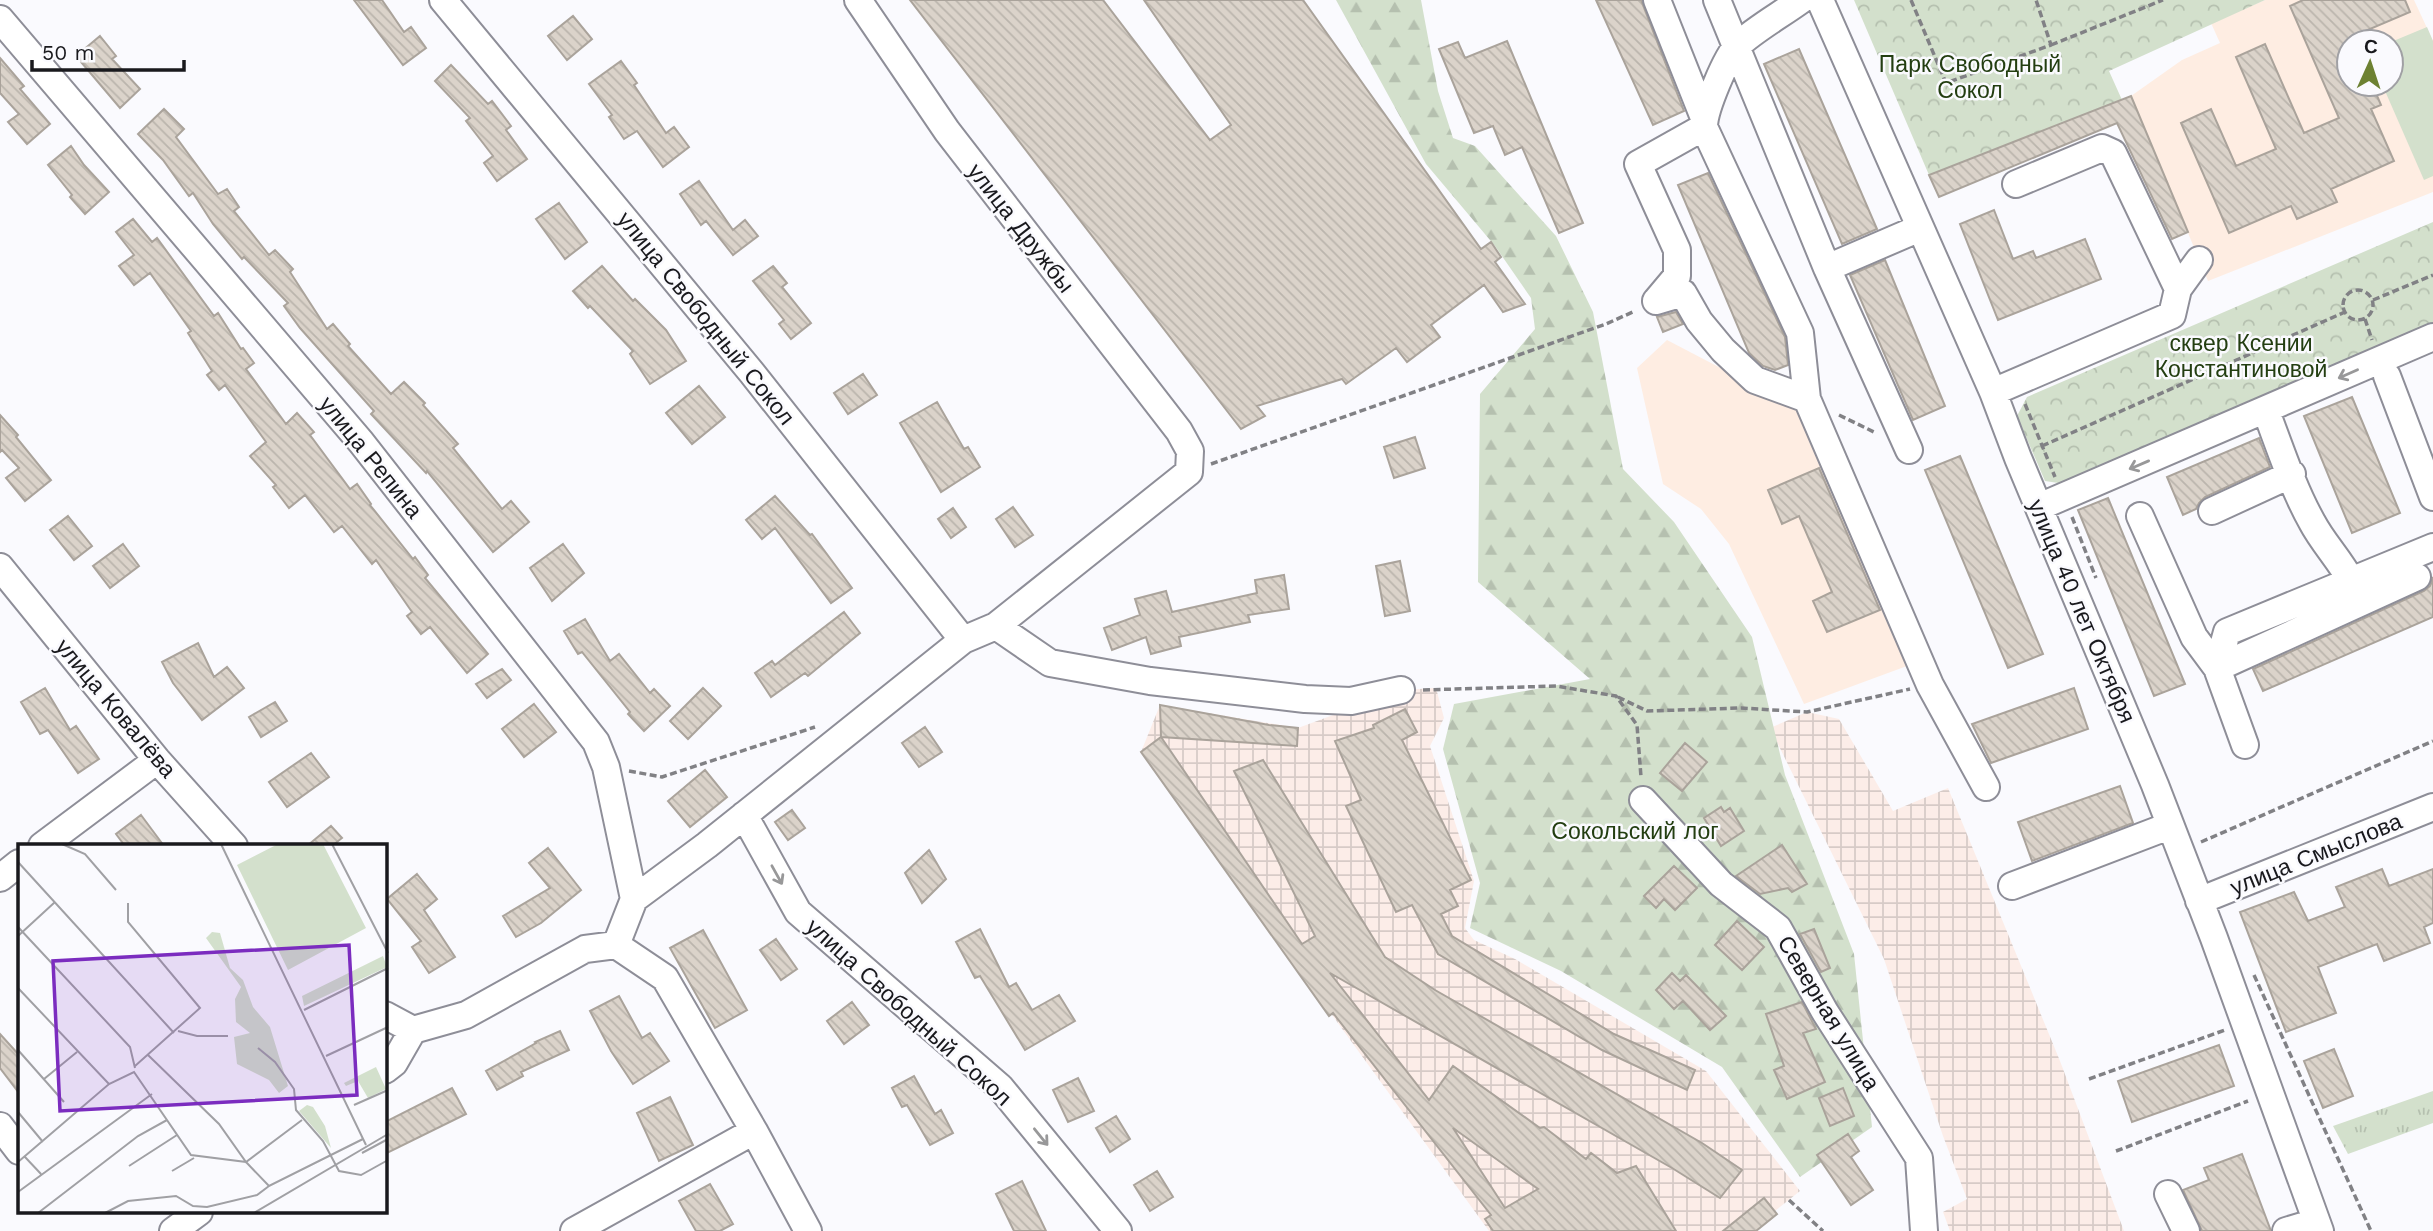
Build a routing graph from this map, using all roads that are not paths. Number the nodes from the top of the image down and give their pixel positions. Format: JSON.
{"nodes":[{"id":1,"x":443,"y":0,"type":"edge"},
{"id":2,"x":858,"y":0,"type":"edge"},
{"id":3,"x":1657,"y":0,"type":"edge"},
{"id":4,"x":1717,"y":0,"type":"edge"},
{"id":5,"x":1801,"y":0,"type":"edge"},
{"id":6,"x":1820,"y":0,"type":"edge"},
{"id":7,"x":0,"y":19,"type":"edge"},
{"id":8,"x":1737,"y":46,"type":"junction"},
{"id":9,"x":1704,"y":122,"type":"junction"},
{"id":10,"x":2016,"y":184,"type":"dead end"},
{"id":11,"x":1920,"y":228,"type":"junction"},
{"id":12,"x":2199,"y":260,"type":"dead end"},
{"id":13,"x":1828,"y":268,"type":"junction"},
{"id":14,"x":2178,"y":289,"type":"junction"},
{"id":15,"x":2433,"y":337,"type":"edge"},
{"id":16,"x":2387,"y":376,"type":"dead end"},
{"id":17,"x":1993,"y":392,"type":"junction"},
{"id":18,"x":1807,"y":399,"type":"junction"},
{"id":19,"x":2266,"y":411,"type":"junction"},
{"id":20,"x":1909,"y":450,"type":"road end"},
{"id":21,"x":2292,"y":474,"type":"junction"},
{"id":22,"x":2433,"y":497,"type":"edge"},
{"id":23,"x":2039,"y":508,"type":"junction"},
{"id":24,"x":2212,"y":512,"type":"dead end"},
{"id":25,"x":2140,"y":516,"type":"dead end"},
{"id":26,"x":2433,"y":547,"type":"edge"},
{"id":27,"x":0,"y":567,"type":"edge"},
{"id":28,"x":2417,"y":577,"type":"dead end"},
{"id":29,"x":2351,"y":581,"type":"junction"},
{"id":30,"x":996,"y":626,"type":"junction"},
{"id":31,"x":963,"y":640,"type":"junction"},
{"id":32,"x":2217,"y":668,"type":"junction"},
{"id":33,"x":1401,"y":690,"type":"road end"},
{"id":34,"x":2245,"y":745,"type":"dead end"},
{"id":35,"x":158,"y":760,"type":"junction"},
{"id":36,"x":1986,"y":787,"type":"dead end"},
{"id":37,"x":1643,"y":800,"type":"road end"},
{"id":38,"x":2433,"y":807,"type":"edge"},
{"id":39,"x":744,"y":815,"type":"junction"},
{"id":40,"x":2169,"y":826,"type":"junction"},
{"id":41,"x":46,"y":844,"type":"edge"},
{"id":42,"x":232,"y":844,"type":"edge"},
{"id":43,"x":18,"y":864,"type":"edge"},
{"id":44,"x":0,"y":878,"type":"edge"},
{"id":45,"x":2012,"y":886,"type":"dead end"},
{"id":46,"x":634,"y":899,"type":"junction"},
{"id":47,"x":2199,"y":901,"type":"junction"},
{"id":48,"x":616,"y":945,"type":"junction"},
{"id":49,"x":387,"y":1016,"type":"edge"},
{"id":50,"x":413,"y":1030,"type":"junction"},
{"id":51,"x":387,"y":1068,"type":"edge"},
{"id":52,"x":0,"y":1126,"type":"edge"},
{"id":53,"x":754,"y":1130,"type":"junction"},
{"id":54,"x":18,"y":1150,"type":"edge"},
{"id":55,"x":2168,"y":1194,"type":"dead end"},
{"id":56,"x":196,"y":1214,"type":"edge"},
{"id":57,"x":2318,"y":1227,"type":"edge"},
{"id":58,"x":173,"y":1231,"type":"edge"},
{"id":59,"x":574,"y":1231,"type":"edge"},
{"id":60,"x":808,"y":1231,"type":"edge"},
{"id":61,"x":1118,"y":1231,"type":"edge"},
{"id":62,"x":1924,"y":1231,"type":"edge"},
{"id":63,"x":2186,"y":1231,"type":"edge"},
{"id":64,"x":2286,"y":1231,"type":"edge"}],
"edges":[{"from":1,"to":31,"type":"street","name":"улица Свободный Сокол"},
{"from":2,"to":30,"type":"street","name":"улица Дружбы"},
{"from":3,"to":9,"type":"street"},
{"from":4,"to":8,"type":"street"},
{"from":5,"to":8,"type":"street"},
{"from":6,"to":11,"type":"street","name":"улица 40 лет Октября"},
{"from":7,"to":46,"type":"street","name":"улица Репина"},
{"from":8,"to":9,"type":"street"},
{"from":8,"to":13,"type":"street"},
{"from":9,"to":18,"type":"street"},
{"from":9,"to":18,"type":"street"},
{"from":10,"to":14,"type":"street"},
{"from":11,"to":13,"type":"street"},
{"from":11,"to":17,"type":"street","name":"улица 40 лет Октября"},
{"from":12,"to":14,"type":"street"},
{"from":13,"to":20,"type":"street"},
{"from":14,"to":17,"type":"street"},
{"from":15,"to":19,"type":"street","one_way":true},
{"from":16,"to":22,"type":"street"},
{"from":17,"to":23,"type":"street","name":"улица 40 лет Октября"},
{"from":18,"to":36,"type":"street"},
{"from":19,"to":21,"type":"street"},
{"from":19,"to":23,"type":"street","one_way":true},
{"from":21,"to":24,"type":"street"},
{"from":21,"to":29,"type":"street"},
{"from":23,"to":40,"type":"street","name":"улица 40 лет Октября"},
{"from":25,"to":32,"type":"street"},
{"from":26,"to":29,"type":"street"},
{"from":27,"to":35,"type":"street","name":"улица Ковалёва"},
{"from":28,"to":32,"type":"street"},
{"from":29,"to":32,"type":"street"},
{"from":30,"to":31,"type":"street"},
{"from":30,"to":33,"type":"street"},
{"from":31,"to":39,"type":"street"},
{"from":32,"to":34,"type":"street"},
{"from":35,"to":41,"type":"street"},
{"from":35,"to":42,"type":"street","name":"улица Ковалёва"},
{"from":37,"to":62,"type":"street","name":"Северная улица"},
{"from":38,"to":47,"type":"street","name":"улица Смыслова"},
{"from":39,"to":46,"type":"street"},
{"from":39,"to":61,"type":"street","name":"улица Свободный Сокол","one_way":true},
{"from":40,"to":45,"type":"street"},
{"from":40,"to":47,"type":"street","name":"улица 40 лет Октября"},
{"from":43,"to":44,"type":"street"},
{"from":46,"to":48,"type":"street"},
{"from":47,"to":57,"type":"street","name":"улица 40 лет Октября"},
{"from":48,"to":50,"type":"street"},
{"from":48,"to":53,"type":"street"},
{"from":49,"to":50,"type":"street"},
{"from":50,"to":51,"type":"street"},
{"from":52,"to":54,"type":"street"},
{"from":53,"to":59,"type":"street"},
{"from":53,"to":60,"type":"street"},
{"from":55,"to":63,"type":"street"},
{"from":56,"to":58,"type":"street"},
{"from":57,"to":64,"type":"street"}]}
